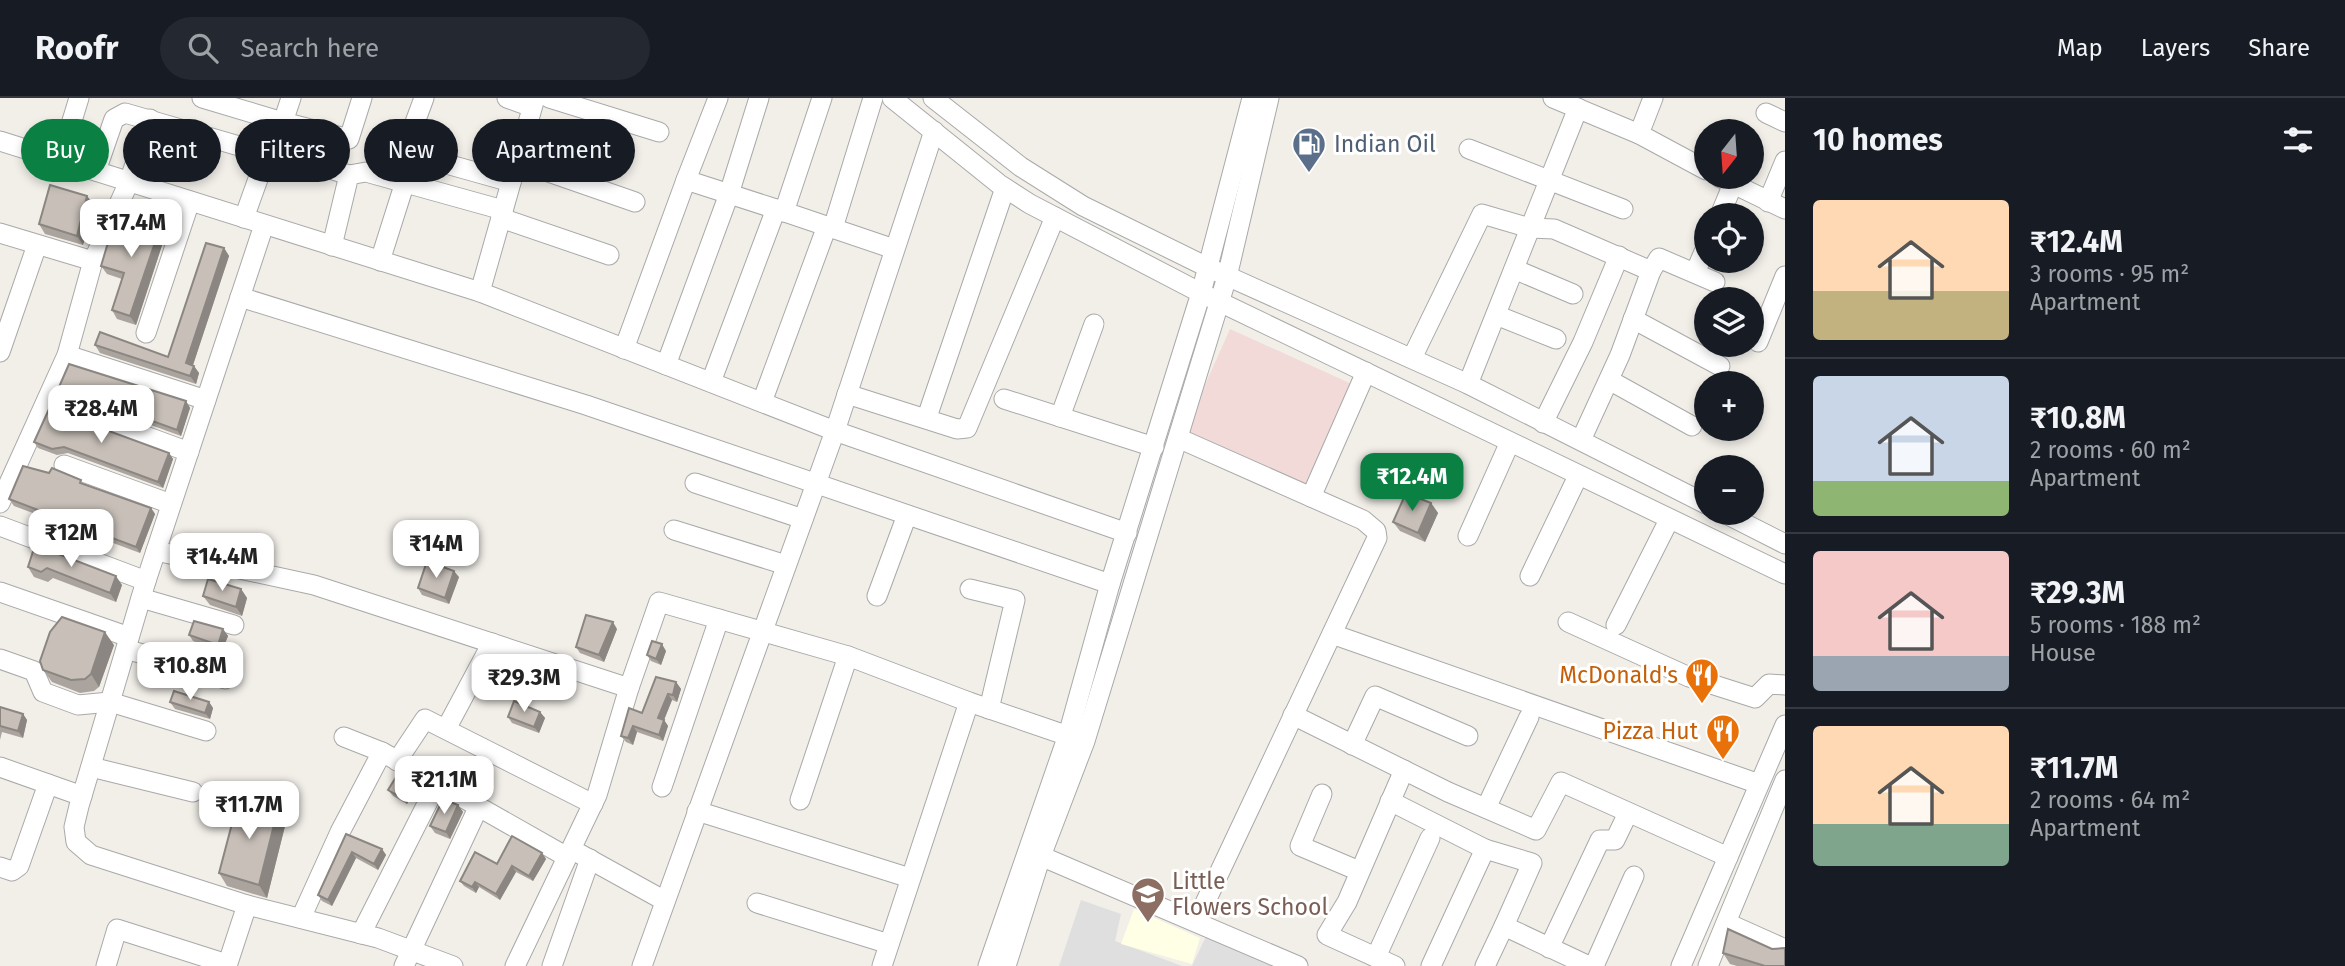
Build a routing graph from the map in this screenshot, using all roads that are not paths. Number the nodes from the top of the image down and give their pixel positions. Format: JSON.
{"nodes":[{"id":1,"x":79,"y":98,"type":"edge"},
{"id":2,"x":202,"y":98,"type":"edge"},
{"id":3,"x":291,"y":98,"type":"edge"},
{"id":4,"x":362,"y":98,"type":"edge"},
{"id":5,"x":424,"y":98,"type":"edge"},
{"id":6,"x":507,"y":98,"type":"edge"},
{"id":7,"x":718,"y":98,"type":"edge"},
{"id":8,"x":759,"y":98,"type":"edge"},
{"id":9,"x":822,"y":98,"type":"edge"},
{"id":10,"x":873,"y":98,"type":"edge"},
{"id":11,"x":892,"y":98,"type":"edge"},
{"id":12,"x":933,"y":98,"type":"edge"},
{"id":13,"x":1252,"y":98,"type":"edge"},
{"id":14,"x":1269,"y":98,"type":"edge"},
{"id":15,"x":1553,"y":98,"type":"edge"},
{"id":16,"x":1653,"y":98,"type":"edge"},
{"id":17,"x":224,"y":101,"type":"edge"},
{"id":18,"x":539,"y":101,"type":"edge"},
{"id":19,"x":1578,"y":108,"type":"junction"},
{"id":20,"x":1766,"y":113,"type":"dead end"},
{"id":21,"x":73,"y":119,"type":"edge"},
{"id":22,"x":150,"y":119,"type":"edge"},
{"id":23,"x":275,"y":119,"type":"edge"},
{"id":24,"x":284,"y":119,"type":"edge"},
{"id":25,"x":416,"y":119,"type":"edge"},
{"id":26,"x":532,"y":119,"type":"edge"},
{"id":27,"x":1785,"y":122,"type":"edge"},
{"id":28,"x":934,"y":131,"type":"junction"},
{"id":29,"x":659,"y":132,"type":"dead end"},
{"id":30,"x":1639,"y":134,"type":"junction"},
{"id":31,"x":109,"y":136,"type":"edge"},
{"id":32,"x":350,"y":136,"type":"edge"},
{"id":33,"x":0,"y":141,"type":"edge"},
{"id":34,"x":21,"y":148,"type":"edge"},
{"id":35,"x":1469,"y":149,"type":"dead end"},
{"id":36,"x":1785,"y":161,"type":"edge"},
{"id":37,"x":1694,"y":164,"type":"edge"},
{"id":38,"x":686,"y":180,"type":"junction"},
{"id":39,"x":1549,"y":180,"type":"junction"},
{"id":40,"x":129,"y":182,"type":"joint"},
{"id":41,"x":257,"y":182,"type":"edge"},
{"id":42,"x":347,"y":182,"type":"edge"},
{"id":43,"x":405,"y":182,"type":"joint"},
{"id":44,"x":511,"y":182,"type":"edge"},
{"id":45,"x":577,"y":182,"type":"edge"},
{"id":46,"x":1004,"y":188,"type":"junction"},
{"id":47,"x":1743,"y":189,"type":"edge"},
{"id":48,"x":729,"y":194,"type":"junction"},
{"id":49,"x":190,"y":201,"type":"junction"},
{"id":50,"x":635,"y":202,"type":"dead end"},
{"id":51,"x":1776,"y":205,"type":"edge"},
{"id":52,"x":1623,"y":209,"type":"dead end"},
{"id":53,"x":780,"y":210,"type":"junction"},
{"id":54,"x":502,"y":214,"type":"junction"},
{"id":55,"x":1055,"y":217,"type":"junction"},
{"id":56,"x":244,"y":218,"type":"junction"},
{"id":57,"x":264,"y":225,"type":"junction"},
{"id":58,"x":830,"y":227,"type":"junction"},
{"id":59,"x":1530,"y":228,"type":"junction"},
{"id":60,"x":0,"y":233,"type":"edge"},
{"id":61,"x":37,"y":245,"type":"junction"},
{"id":62,"x":332,"y":246,"type":"junction"},
{"id":63,"x":894,"y":249,"type":"junction"},
{"id":64,"x":609,"y":255,"type":"dead end"},
{"id":65,"x":1619,"y":256,"type":"junction"},
{"id":66,"x":93,"y":261,"type":"junction"},
{"id":67,"x":380,"y":261,"type":"junction"},
{"id":68,"x":1207,"y":267,"type":"junction"},
{"id":69,"x":1514,"y":269,"type":"junction"},
{"id":70,"x":1651,"y":271,"type":"junction"},
{"id":71,"x":1694,"y":273,"type":"edge"},
{"id":72,"x":1695,"y":273,"type":"edge"},
{"id":73,"x":1785,"y":276,"type":"edge"},
{"id":74,"x":1227,"y":277,"type":"junction"},
{"id":75,"x":1715,"y":282,"type":"dead end"},
{"id":76,"x":480,"y":292,"type":"junction"},
{"id":77,"x":1201,"y":293,"type":"junction"},
{"id":78,"x":1573,"y":294,"type":"dead end"},
{"id":79,"x":240,"y":297,"type":"junction"},
{"id":80,"x":1220,"y":302,"type":"junction"},
{"id":81,"x":1496,"y":315,"type":"junction"},
{"id":82,"x":1633,"y":319,"type":"junction"},
{"id":83,"x":1094,"y":324,"type":"dead end"},
{"id":84,"x":1764,"y":327,"type":"edge"},
{"id":85,"x":146,"y":333,"type":"dead end"},
{"id":86,"x":1556,"y":339,"type":"dead end"},
{"id":87,"x":624,"y":349,"type":"junction"},
{"id":88,"x":0,"y":352,"type":"edge"},
{"id":89,"x":67,"y":355,"type":"junction"},
{"id":90,"x":1412,"y":358,"type":"junction"},
{"id":91,"x":666,"y":365,"type":"junction"},
{"id":92,"x":1720,"y":366,"type":"dead end"},
{"id":93,"x":1366,"y":372,"type":"junction"},
{"id":94,"x":1609,"y":380,"type":"junction"},
{"id":95,"x":711,"y":382,"type":"junction"},
{"id":96,"x":1468,"y":384,"type":"junction"},
{"id":97,"x":847,"y":394,"type":"junction"},
{"id":98,"x":1004,"y":399,"type":"dead end"},
{"id":99,"x":47,"y":400,"type":"junction"},
{"id":100,"x":206,"y":400,"type":"junction"},
{"id":101,"x":762,"y":402,"type":"junction"},
{"id":102,"x":927,"y":417,"type":"junction"},
{"id":103,"x":1060,"y":417,"type":"junction"},
{"id":104,"x":1543,"y":423,"type":"junction"},
{"id":105,"x":1692,"y":426,"type":"dead end"},
{"id":106,"x":835,"y":430,"type":"junction"},
{"id":107,"x":1178,"y":438,"type":"junction"},
{"id":108,"x":1581,"y":440,"type":"junction"},
{"id":109,"x":1510,"y":442,"type":"junction"},
{"id":110,"x":1154,"y":447,"type":"junction"},
{"id":111,"x":189,"y":452,"type":"junction"},
{"id":112,"x":64,"y":465,"type":"dead end"},
{"id":113,"x":1578,"y":476,"type":"junction"},
{"id":114,"x":695,"y":483,"type":"dead end"},
{"id":115,"x":815,"y":484,"type":"junction"},
{"id":116,"x":1311,"y":497,"type":"junction"},
{"id":117,"x":1694,"y":498,"type":"edge"},
{"id":118,"x":0,"y":503,"type":"edge"},
{"id":119,"x":171,"y":504,"type":"junction"},
{"id":120,"x":907,"y":515,"type":"junction"},
{"id":121,"x":803,"y":519,"type":"junction"},
{"id":122,"x":1669,"y":520,"type":"junction"},
{"id":123,"x":1748,"y":525,"type":"edge"},
{"id":124,"x":0,"y":526,"type":"edge"},
{"id":125,"x":674,"y":530,"type":"dead end"},
{"id":126,"x":1127,"y":533,"type":"junction"},
{"id":127,"x":1468,"y":536,"type":"dead end"},
{"id":128,"x":1785,"y":544,"type":"edge"},
{"id":129,"x":156,"y":551,"type":"junction"},
{"id":130,"x":786,"y":565,"type":"junction"},
{"id":131,"x":1785,"y":574,"type":"edge"},
{"id":132,"x":1530,"y":576,"type":"dead end"},
{"id":133,"x":1110,"y":584,"type":"junction"},
{"id":134,"x":970,"y":589,"type":"dead end"},
{"id":135,"x":143,"y":590,"type":"junction"},
{"id":136,"x":0,"y":593,"type":"edge"},
{"id":137,"x":877,"y":596,"type":"dead end"},
{"id":138,"x":719,"y":619,"type":"junction"},
{"id":139,"x":1568,"y":622,"type":"dead end"},
{"id":140,"x":234,"y":625,"type":"dead end"},
{"id":141,"x":1616,"y":625,"type":"dead end"},
{"id":142,"x":762,"y":631,"type":"junction"},
{"id":143,"x":1332,"y":634,"type":"junction"},
{"id":144,"x":127,"y":643,"type":"junction"},
{"id":145,"x":492,"y":643,"type":"junction"},
{"id":146,"x":848,"y":656,"type":"junction"},
{"id":147,"x":0,"y":659,"type":"edge"},
{"id":148,"x":225,"y":679,"type":"dead end"},
{"id":149,"x":1785,"y":685,"type":"edge"},
{"id":150,"x":629,"y":688,"type":"junction"},
{"id":151,"x":110,"y":702,"type":"junction"},
{"id":152,"x":969,"y":702,"type":"junction"},
{"id":153,"x":989,"y":709,"type":"junction"},
{"id":154,"x":1293,"y":715,"type":"junction"},
{"id":155,"x":1529,"y":717,"type":"dead end"},
{"id":156,"x":1785,"y":725,"type":"edge"},
{"id":157,"x":446,"y":729,"type":"junction"},
{"id":158,"x":206,"y":731,"type":"dead end"},
{"id":159,"x":1468,"y":736,"type":"dead end"},
{"id":160,"x":344,"y":737,"type":"dead end"},
{"id":161,"x":1076,"y":738,"type":"junction"},
{"id":162,"x":1352,"y":745,"type":"junction"},
{"id":163,"x":390,"y":756,"type":"junction"},
{"id":164,"x":0,"y":767,"type":"edge"},
{"id":165,"x":91,"y":767,"type":"junction"},
{"id":166,"x":1404,"y":770,"type":"junction"},
{"id":167,"x":1785,"y":780,"type":"edge"},
{"id":168,"x":48,"y":784,"type":"junction"},
{"id":169,"x":437,"y":784,"type":"junction"},
{"id":170,"x":1759,"y":784,"type":"junction"},
{"id":171,"x":662,"y":787,"type":"dead end"},
{"id":172,"x":193,"y":792,"type":"dead end"},
{"id":173,"x":1322,"y":794,"type":"dead end"},
{"id":174,"x":82,"y":796,"type":"junction"},
{"id":175,"x":800,"y":800,"type":"dead end"},
{"id":176,"x":1390,"y":800,"type":"junction"},
{"id":177,"x":593,"y":804,"type":"junction"},
{"id":178,"x":478,"y":808,"type":"junction"},
{"id":179,"x":1486,"y":808,"type":"junction"},
{"id":180,"x":697,"y":811,"type":"junction"},
{"id":181,"x":1628,"y":813,"type":"junction"},
{"id":182,"x":1430,"y":838,"type":"dead end"},
{"id":183,"x":1485,"y":849,"type":"junction"},
{"id":184,"x":569,"y":853,"type":"junction"},
{"id":185,"x":1033,"y":853,"type":"junction"},
{"id":186,"x":1728,"y":857,"type":"junction"},
{"id":187,"x":590,"y":859,"type":"junction"},
{"id":188,"x":0,"y":867,"type":"edge"},
{"id":189,"x":1359,"y":871,"type":"junction"},
{"id":190,"x":1634,"y":876,"type":"dead end"},
{"id":191,"x":910,"y":878,"type":"junction"},
{"id":192,"x":665,"y":901,"type":"junction"},
{"id":193,"x":757,"y":903,"type":"dead end"},
{"id":194,"x":247,"y":905,"type":"junction"},
{"id":195,"x":301,"y":918,"type":"junction"},
{"id":196,"x":1196,"y":920,"type":"junction"},
{"id":197,"x":1727,"y":923,"type":"junction"},
{"id":198,"x":1504,"y":926,"type":"junction"},
{"id":199,"x":361,"y":934,"type":"junction"},
{"id":200,"x":1783,"y":942,"type":"edge"},
{"id":201,"x":889,"y":944,"type":"junction"},
{"id":202,"x":1549,"y":948,"type":"junction"},
{"id":203,"x":407,"y":957,"type":"edge"},
{"id":204,"x":1376,"y":957,"type":"junction"},
{"id":205,"x":227,"y":965,"type":"edge"},
{"id":206,"x":1294,"y":965,"type":"edge"},
{"id":207,"x":106,"y":966,"type":"edge"},
{"id":208,"x":453,"y":966,"type":"edge"},
{"id":209,"x":514,"y":966,"type":"edge"},
{"id":210,"x":552,"y":966,"type":"edge"},
{"id":211,"x":642,"y":966,"type":"edge"},
{"id":212,"x":882,"y":966,"type":"edge"},
{"id":213,"x":988,"y":966,"type":"edge"},
{"id":214,"x":1006,"y":966,"type":"edge"},
{"id":215,"x":1395,"y":966,"type":"edge"},
{"id":216,"x":1431,"y":966,"type":"edge"},
{"id":217,"x":1485,"y":966,"type":"edge"},
{"id":218,"x":1592,"y":966,"type":"edge"},
{"id":219,"x":1681,"y":966,"type":"edge"},
{"id":220,"x":1708,"y":966,"type":"edge"}],
"edges":[{"from":1,"to":21,"type":"street"},
{"from":2,"to":17,"type":"street"},
{"from":3,"to":24,"type":"street"},
{"from":4,"to":32,"type":"street"},
{"from":5,"to":25,"type":"street"},
{"from":6,"to":18,"type":"street"},
{"from":7,"to":38,"type":"street"},
{"from":8,"to":48,"type":"street"},
{"from":9,"to":53,"type":"street"},
{"from":10,"to":58,"type":"street"},
{"from":11,"to":28,"type":"street"},
{"from":12,"to":68,"type":"street"},
{"from":13,"to":68,"type":"street"},
{"from":14,"to":74,"type":"street"},
{"from":15,"to":19,"type":"street"},
{"from":16,"to":30,"type":"street"},
{"from":17,"to":23,"type":"street"},
{"from":18,"to":26,"type":"street"},
{"from":18,"to":29,"type":"street"},
{"from":19,"to":30,"type":"street"},
{"from":19,"to":39,"type":"street"},
{"from":20,"to":27,"type":"street"},
{"from":22,"to":31,"type":"street"},
{"from":28,"to":46,"type":"street"},
{"from":28,"to":63,"type":"street"},
{"from":30,"to":37,"type":"street"},
{"from":33,"to":34,"type":"street"},
{"from":35,"to":39,"type":"street"},
{"from":36,"to":51,"type":"street"},
{"from":38,"to":48,"type":"street"},
{"from":38,"to":87,"type":"street"},
{"from":39,"to":52,"type":"street"},
{"from":39,"to":59,"type":"street"},
{"from":40,"to":49,"type":"street"},
{"from":40,"to":66,"type":"street"},
{"from":41,"to":56,"type":"street"},
{"from":42,"to":62,"type":"street"},
{"from":43,"to":54,"type":"street"},
{"from":43,"to":67,"type":"street"},
{"from":44,"to":54,"type":"street"},
{"from":45,"to":50,"type":"street"},
{"from":46,"to":55,"type":"street"},
{"from":46,"to":102,"type":"street"},
{"from":47,"to":51,"type":"street"},
{"from":48,"to":53,"type":"street"},
{"from":48,"to":91,"type":"street"},
{"from":49,"to":56,"type":"street"},
{"from":49,"to":85,"type":"street"},
{"from":53,"to":58,"type":"street"},
{"from":53,"to":95,"type":"street"},
{"from":54,"to":64,"type":"street"},
{"from":54,"to":76,"type":"street"},
{"from":55,"to":77,"type":"street"},
{"from":55,"to":102,"type":"street"},
{"from":56,"to":57,"type":"street"},
{"from":57,"to":62,"type":"street"},
{"from":57,"to":79,"type":"street"},
{"from":58,"to":63,"type":"street"},
{"from":58,"to":101,"type":"street"},
{"from":59,"to":65,"type":"street"},
{"from":59,"to":69,"type":"street"},
{"from":59,"to":90,"type":"street"},
{"from":60,"to":61,"type":"street"},
{"from":61,"to":66,"type":"street"},
{"from":61,"to":88,"type":"street"},
{"from":62,"to":67,"type":"street"},
{"from":63,"to":97,"type":"street"},
{"from":65,"to":70,"type":"street"},
{"from":65,"to":104,"type":"street"},
{"from":66,"to":89,"type":"street"},
{"from":67,"to":76,"type":"street"},
{"from":68,"to":74,"type":"street"},
{"from":68,"to":77,"type":"street"},
{"from":69,"to":78,"type":"street"},
{"from":69,"to":81,"type":"street"},
{"from":70,"to":71,"type":"street"},
{"from":70,"to":82,"type":"street"},
{"from":72,"to":75,"type":"street"},
{"from":73,"to":84,"type":"street"},
{"from":74,"to":80,"type":"street"},
{"from":74,"to":90,"type":"street"},
{"from":76,"to":87,"type":"street"},
{"from":77,"to":80,"type":"street"},
{"from":77,"to":110,"type":"street"},
{"from":79,"to":100,"type":"street"},
{"from":79,"to":115,"type":"street"},
{"from":80,"to":93,"type":"street"},
{"from":80,"to":107,"type":"street"},
{"from":81,"to":86,"type":"street"},
{"from":81,"to":96,"type":"street"},
{"from":82,"to":92,"type":"street"},
{"from":82,"to":94,"type":"street"},
{"from":83,"to":103,"type":"street"},
{"from":87,"to":91,"type":"street"},
{"from":89,"to":99,"type":"street"},
{"from":89,"to":100,"type":"street"},
{"from":90,"to":96,"type":"street"},
{"from":91,"to":95,"type":"street"},
{"from":93,"to":109,"type":"street"},
{"from":93,"to":116,"type":"street"},
{"from":94,"to":105,"type":"street"},
{"from":94,"to":108,"type":"street"},
{"from":95,"to":101,"type":"street"},
{"from":96,"to":104,"type":"street"},
{"from":97,"to":102,"type":"street"},
{"from":97,"to":106,"type":"street"},
{"from":98,"to":103,"type":"street"},
{"from":99,"to":111,"type":"street"},
{"from":99,"to":118,"type":"street"},
{"from":100,"to":111,"type":"street"},
{"from":101,"to":106,"type":"street"},
{"from":103,"to":110,"type":"street"},
{"from":104,"to":108,"type":"street"},
{"from":106,"to":115,"type":"street"},
{"from":106,"to":126,"type":"street"},
{"from":107,"to":116,"type":"street"},
{"from":107,"to":161,"type":"street"},
{"from":108,"to":117,"type":"street"},
{"from":109,"to":113,"type":"street"},
{"from":109,"to":127,"type":"street"},
{"from":110,"to":126,"type":"street"},
{"from":111,"to":119,"type":"street"},
{"from":112,"to":119,"type":"street"},
{"from":113,"to":122,"type":"street"},
{"from":113,"to":132,"type":"street"},
{"from":114,"to":121,"type":"street"},
{"from":115,"to":120,"type":"street"},
{"from":115,"to":121,"type":"street"},
{"from":116,"to":143,"type":"street"},
{"from":119,"to":129,"type":"street"},
{"from":120,"to":133,"type":"street"},
{"from":120,"to":137,"type":"street"},
{"from":121,"to":130,"type":"street"},
{"from":122,"to":131,"type":"street"},
{"from":122,"to":141,"type":"street"},
{"from":123,"to":128,"type":"street"},
{"from":124,"to":135,"type":"street"},
{"from":125,"to":130,"type":"street"},
{"from":126,"to":133,"type":"street"},
{"from":129,"to":135,"type":"street"},
{"from":129,"to":145,"type":"street"},
{"from":130,"to":142,"type":"street"},
{"from":133,"to":161,"type":"street"},
{"from":134,"to":153,"type":"street"},
{"from":135,"to":140,"type":"street"},
{"from":135,"to":144,"type":"street"},
{"from":136,"to":144,"type":"street"},
{"from":138,"to":142,"type":"street"},
{"from":138,"to":150,"type":"street"},
{"from":138,"to":171,"type":"street"},
{"from":139,"to":149,"type":"street"},
{"from":142,"to":146,"type":"street"},
{"from":142,"to":180,"type":"street"},
{"from":143,"to":154,"type":"street"},
{"from":143,"to":170,"type":"street"},
{"from":144,"to":148,"type":"street"},
{"from":144,"to":151,"type":"street"},
{"from":145,"to":150,"type":"street"},
{"from":145,"to":157,"type":"street"},
{"from":146,"to":152,"type":"street"},
{"from":146,"to":175,"type":"street"},
{"from":147,"to":151,"type":"street"},
{"from":150,"to":177,"type":"street"},
{"from":151,"to":158,"type":"street"},
{"from":151,"to":165,"type":"street"},
{"from":152,"to":153,"type":"street"},
{"from":152,"to":191,"type":"street"},
{"from":153,"to":161,"type":"street"},
{"from":154,"to":162,"type":"street"},
{"from":154,"to":196,"type":"street"},
{"from":155,"to":179,"type":"street"},
{"from":156,"to":170,"type":"street"},
{"from":157,"to":163,"type":"street"},
{"from":157,"to":177,"type":"street"},
{"from":159,"to":162,"type":"street"},
{"from":160,"to":163,"type":"street"},
{"from":161,"to":185,"type":"street"},
{"from":162,"to":166,"type":"street"},
{"from":163,"to":169,"type":"street"},
{"from":163,"to":195,"type":"street"},
{"from":164,"to":168,"type":"street"},
{"from":165,"to":172,"type":"street"},
{"from":165,"to":174,"type":"street"},
{"from":166,"to":176,"type":"street"},
{"from":166,"to":179,"type":"street"},
{"from":167,"to":197,"type":"street"},
{"from":168,"to":174,"type":"street"},
{"from":168,"to":188,"type":"street"},
{"from":169,"to":178,"type":"street"},
{"from":169,"to":199,"type":"street"},
{"from":170,"to":186,"type":"street"},
{"from":173,"to":189,"type":"street"},
{"from":174,"to":194,"type":"street"},
{"from":176,"to":183,"type":"street"},
{"from":176,"to":189,"type":"street"},
{"from":177,"to":184,"type":"street"},
{"from":178,"to":184,"type":"street"},
{"from":178,"to":203,"type":"street"},
{"from":179,"to":181,"type":"street"},
{"from":180,"to":191,"type":"street"},
{"from":180,"to":192,"type":"street"},
{"from":181,"to":186,"type":"street"},
{"from":181,"to":202,"type":"street"},
{"from":182,"to":204,"type":"street"},
{"from":183,"to":198,"type":"street"},
{"from":183,"to":216,"type":"street"},
{"from":184,"to":187,"type":"street"},
{"from":184,"to":209,"type":"street"},
{"from":185,"to":196,"type":"street"},
{"from":185,"to":213,"type":"street"},
{"from":185,"to":214,"type":"street"},
{"from":186,"to":219,"type":"street"},
{"from":187,"to":192,"type":"street"},
{"from":187,"to":210,"type":"street"},
{"from":189,"to":204,"type":"street"},
{"from":190,"to":218,"type":"street"},
{"from":191,"to":201,"type":"street"},
{"from":192,"to":211,"type":"street"},
{"from":193,"to":201,"type":"street"},
{"from":194,"to":195,"type":"street"},
{"from":194,"to":205,"type":"street"},
{"from":195,"to":199,"type":"street"},
{"from":196,"to":206,"type":"street"},
{"from":197,"to":200,"type":"street"},
{"from":197,"to":220,"type":"street"},
{"from":198,"to":202,"type":"street"},
{"from":198,"to":217,"type":"street"},
{"from":199,"to":203,"type":"street"},
{"from":201,"to":212,"type":"street"},
{"from":202,"to":218,"type":"street"},
{"from":203,"to":208,"type":"street"},
{"from":204,"to":215,"type":"street"},
{"from":205,"to":207,"type":"street"}]}
